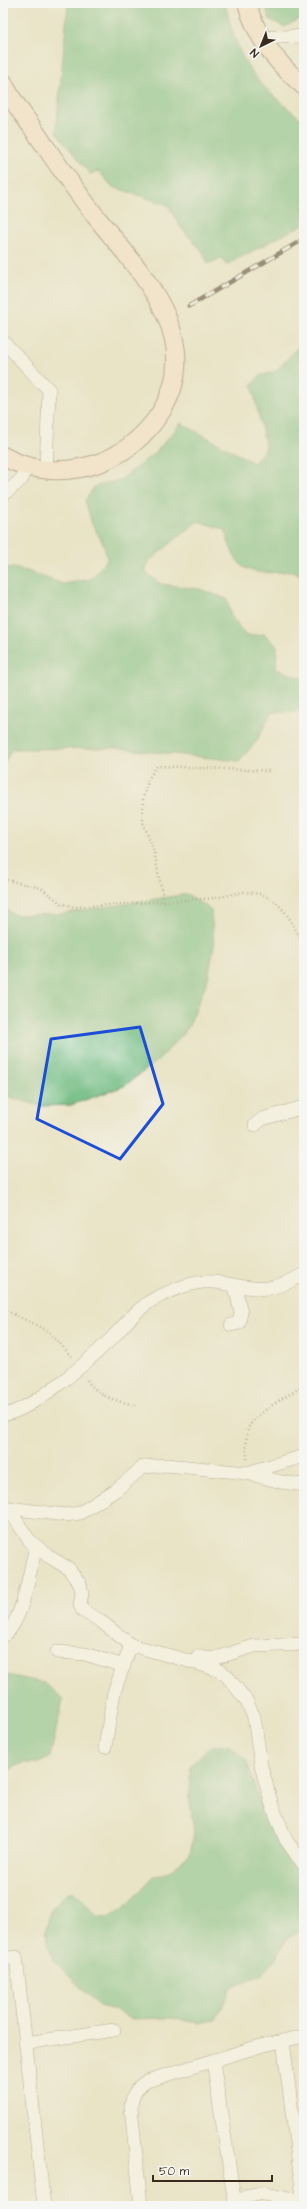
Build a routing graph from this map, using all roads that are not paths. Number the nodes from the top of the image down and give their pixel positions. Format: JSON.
{"nodes":[{"id":1,"x":247,"y":3,"type":"edge"},
{"id":2,"x":301,"y":36,"type":"dead end"},
{"id":3,"x":262,"y":38,"type":"junction"},
{"id":4,"x":3,"y":82,"type":"edge"},
{"id":5,"x":304,"y":86,"type":"edge"},
{"id":6,"x":3,"y":341,"type":"edge"},
{"id":7,"x":3,"y":456,"type":"edge"},
{"id":8,"x":26,"y":467,"type":"junction"},
{"id":9,"x":46,"y":470,"type":"junction"},
{"id":10,"x":3,"y":495,"type":"edge"},
{"id":11,"x":304,"y":1114,"type":"edge"},
{"id":12,"x":255,"y":1125,"type":"dead end"},
{"id":13,"x":304,"y":1274,"type":"edge"},
{"id":14,"x":235,"y":1287,"type":"junction"},
{"id":15,"x":231,"y":1324,"type":"dead end"},
{"id":16,"x":3,"y":1416,"type":"edge"},
{"id":17,"x":304,"y":1456,"type":"edge"},
{"id":18,"x":247,"y":1473,"type":"junction"},
{"id":19,"x":304,"y":1485,"type":"edge"},
{"id":20,"x":5,"y":1506,"type":"edge"},
{"id":21,"x":36,"y":1547,"type":"junction"},
{"id":22,"x":3,"y":1636,"type":"edge"},
{"id":23,"x":131,"y":1644,"type":"junction"},
{"id":24,"x":304,"y":1644,"type":"edge"},
{"id":25,"x":57,"y":1652,"type":"dead end"},
{"id":26,"x":182,"y":1658,"type":"junction"},
{"id":27,"x":124,"y":1666,"type":"junction"},
{"id":28,"x":105,"y":1747,"type":"dead end"},
{"id":29,"x":304,"y":1865,"type":"edge"},
{"id":30,"x":3,"y":1959,"type":"edge"},
{"id":31,"x":114,"y":2030,"type":"dead end"},
{"id":32,"x":304,"y":2036,"type":"edge"},
{"id":33,"x":283,"y":2041,"type":"junction"},
{"id":34,"x":25,"y":2043,"type":"junction"},
{"id":35,"x":213,"y":2061,"type":"junction"},
{"id":36,"x":304,"y":2198,"type":"edge"},
{"id":37,"x":234,"y":2205,"type":"edge"},
{"id":38,"x":44,"y":2206,"type":"edge"},
{"id":39,"x":141,"y":2206,"type":"edge"}],
"edges":[{"from":1,"to":3,"type":"street"},
{"from":2,"to":3,"type":"street"},
{"from":3,"to":5,"type":"street"},
{"from":4,"to":9,"type":"street"},
{"from":6,"to":9,"type":"street"},
{"from":7,"to":8,"type":"street"},
{"from":8,"to":9,"type":"street"},
{"from":8,"to":10,"type":"street"},
{"from":11,"to":12,"type":"street"},
{"from":13,"to":14,"type":"street"},
{"from":14,"to":15,"type":"street"},
{"from":14,"to":16,"type":"street"},
{"from":17,"to":18,"type":"street"},
{"from":18,"to":19,"type":"street"},
{"from":18,"to":20,"type":"street"},
{"from":20,"to":21,"type":"street"},
{"from":21,"to":22,"type":"street"},
{"from":21,"to":23,"type":"street"},
{"from":23,"to":26,"type":"street"},
{"from":23,"to":27,"type":"street"},
{"from":24,"to":26,"type":"street"},
{"from":25,"to":27,"type":"street"},
{"from":26,"to":29,"type":"street"},
{"from":27,"to":28,"type":"street"},
{"from":30,"to":34,"type":"street"},
{"from":31,"to":34,"type":"street"},
{"from":32,"to":33,"type":"street"},
{"from":33,"to":35,"type":"street"},
{"from":33,"to":36,"type":"street"},
{"from":34,"to":38,"type":"street"},
{"from":35,"to":37,"type":"street"},
{"from":35,"to":39,"type":"street"},
{"from":36,"to":37,"type":"street"}]}
